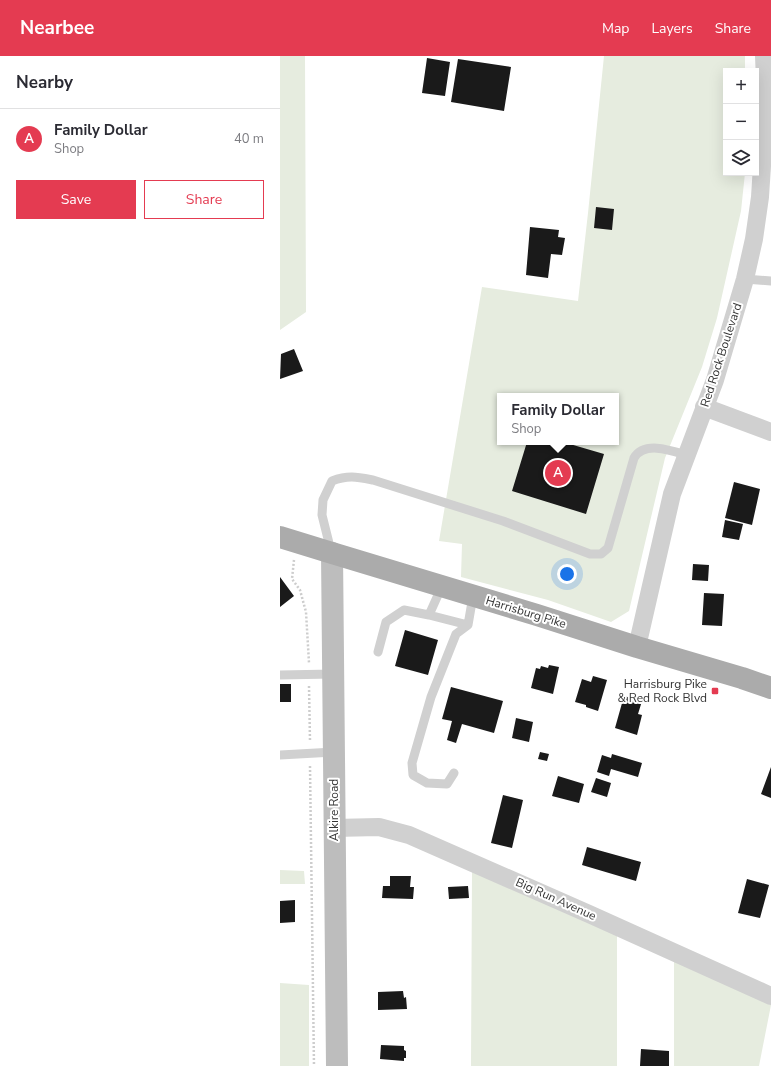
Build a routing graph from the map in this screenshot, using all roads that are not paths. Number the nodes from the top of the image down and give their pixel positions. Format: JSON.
{"nodes":[{"id":1,"x":764,"y":56,"type":"edge"},
{"id":2,"x":769,"y":103,"type":"edge"},
{"id":3,"x":745,"y":279,"type":"junction"},
{"id":4,"x":771,"y":281,"type":"edge"},
{"id":5,"x":704,"y":407,"type":"junction"},
{"id":6,"x":771,"y":432,"type":"edge"},
{"id":7,"x":686,"y":455,"type":"junction"},
{"id":8,"x":288,"y":539,"type":"edge"},
{"id":9,"x":332,"y":554,"type":"junction"},
{"id":10,"x":442,"y":586,"type":"junction"},
{"id":11,"x":473,"y":596,"type":"junction"},
{"id":12,"x":429,"y":615,"type":"junction"},
{"id":13,"x":468,"y":625,"type":"junction"},
{"id":14,"x":637,"y":647,"type":"junction"},
{"id":15,"x":378,"y":652,"type":"dead end"},
{"id":16,"x":333,"y":674,"type":"junction"},
{"id":17,"x":280,"y":675,"type":"edge"},
{"id":18,"x":771,"y":688,"type":"edge"},
{"id":19,"x":334,"y":752,"type":"junction"},
{"id":20,"x":280,"y":755,"type":"edge"},
{"id":21,"x":454,"y":773,"type":"dead end"},
{"id":22,"x":334,"y":828,"type":"junction"},
{"id":23,"x":771,"y":996,"type":"edge"},
{"id":24,"x":337,"y":1066,"type":"edge"}],
"edges":[{"from":1,"to":2,"type":"street","name":"Red Rock Boulevard"},
{"from":2,"to":3,"type":"street","name":"Red Rock Boulevard"},
{"from":3,"to":4,"type":"lane"},
{"from":3,"to":5,"type":"street","name":"Red Rock Boulevard"},
{"from":5,"to":6,"type":"street"},
{"from":5,"to":7,"type":"street","name":"Red Rock Boulevard"},
{"from":7,"to":9,"type":"lane"},
{"from":7,"to":14,"type":"street","name":"Red Rock Boulevard"},
{"from":8,"to":9,"type":"main road","name":"Harrisburg Pike"},
{"from":9,"to":10,"type":"main road","name":"Harrisburg Pike"},
{"from":9,"to":16,"type":"main road","name":"Alkire Road"},
{"from":10,"to":11,"type":"main road","name":"Harrisburg Pike"},
{"from":10,"to":12,"type":"lane"},
{"from":11,"to":13,"type":"lane"},
{"from":11,"to":14,"type":"main road","name":"Harrisburg Pike"},
{"from":12,"to":13,"type":"lane"},
{"from":12,"to":15,"type":"lane"},
{"from":13,"to":21,"type":"lane"},
{"from":14,"to":18,"type":"main road","name":"Harrisburg Pike"},
{"from":16,"to":17,"type":"lane"},
{"from":16,"to":19,"type":"main road","name":"Alkire Road"},
{"from":19,"to":20,"type":"lane"},
{"from":19,"to":22,"type":"main road","name":"Alkire Road"},
{"from":22,"to":23,"type":"street","name":"Big Run Avenue"},
{"from":22,"to":24,"type":"main road","name":"Alkire Road"}]}
